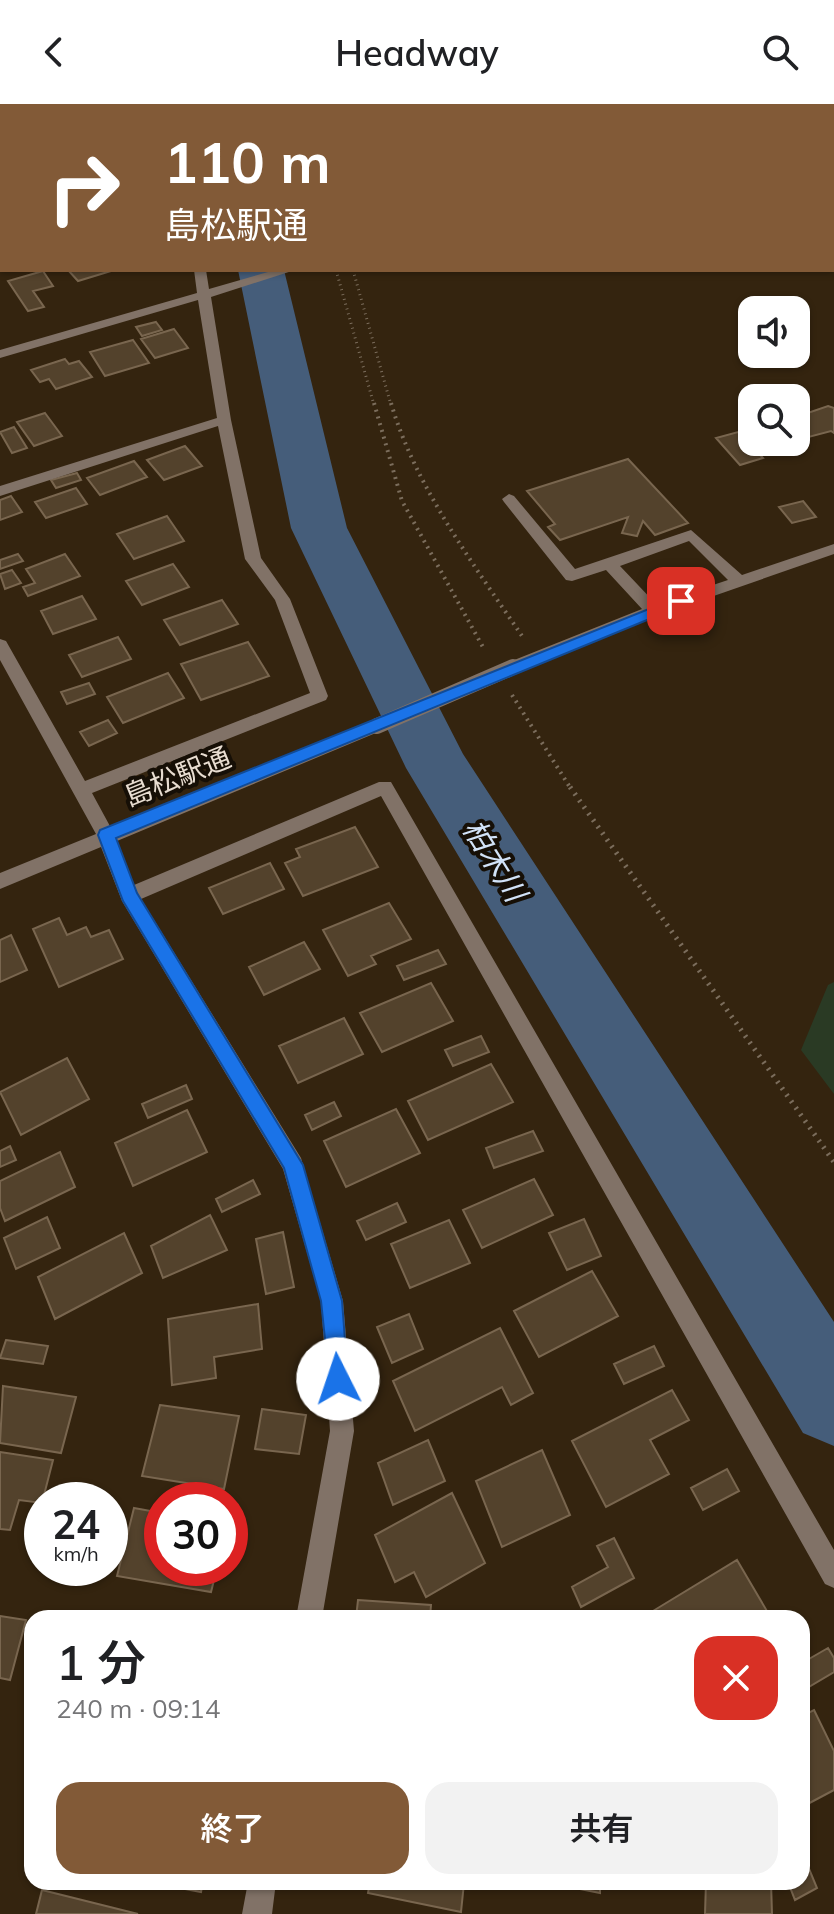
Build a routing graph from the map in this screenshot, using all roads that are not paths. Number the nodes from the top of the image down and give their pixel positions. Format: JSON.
{"nodes":[{"id":1,"x":200,"y":272,"type":"edge"},
{"id":2,"x":282,"y":272,"type":"edge"},
{"id":3,"x":205,"y":294,"type":"junction"},
{"id":4,"x":0,"y":354,"type":"edge"},
{"id":5,"x":224,"y":420,"type":"junction"},
{"id":6,"x":0,"y":491,"type":"edge"},
{"id":7,"x":509,"y":499,"type":"dead end"},
{"id":8,"x":834,"y":549,"type":"edge"},
{"id":9,"x":609,"y":564,"type":"junction"},
{"id":10,"x":738,"y":580,"type":"junction"},
{"id":11,"x":653,"y":611,"type":"junction"},
{"id":12,"x":0,"y":645,"type":"edge"},
{"id":13,"x":81,"y":790,"type":"junction"},
{"id":14,"x":106,"y":835,"type":"junction"},
{"id":15,"x":0,"y":881,"type":"edge"},
{"id":16,"x":129,"y":896,"type":"junction"},
{"id":17,"x":834,"y":1575,"type":"edge"},
{"id":18,"x":310,"y":1610,"type":"edge"},
{"id":19,"x":261,"y":1890,"type":"edge"},
{"id":20,"x":257,"y":1914,"type":"edge"}],
"edges":[{"from":1,"to":3,"type":"street"},
{"from":2,"to":3,"type":"street"},
{"from":3,"to":4,"type":"street"},
{"from":3,"to":5,"type":"street"},
{"from":5,"to":6,"type":"street"},
{"from":5,"to":13,"type":"street"},
{"from":7,"to":9,"type":"street"},
{"from":8,"to":10,"type":"street","name":"島松駅通"},
{"from":9,"to":10,"type":"street"},
{"from":9,"to":11,"type":"street"},
{"from":10,"to":11,"type":"street","name":"島松駅通"},
{"from":11,"to":14,"type":"street","name":"島松駅通","bridge":true},
{"from":12,"to":13,"type":"street"},
{"from":13,"to":14,"type":"street"},
{"from":14,"to":15,"type":"street","name":"島松駅通"},
{"from":14,"to":16,"type":"street"},
{"from":16,"to":17,"type":"street"},
{"from":16,"to":18,"type":"street"},
{"from":19,"to":20,"type":"street"}]}
